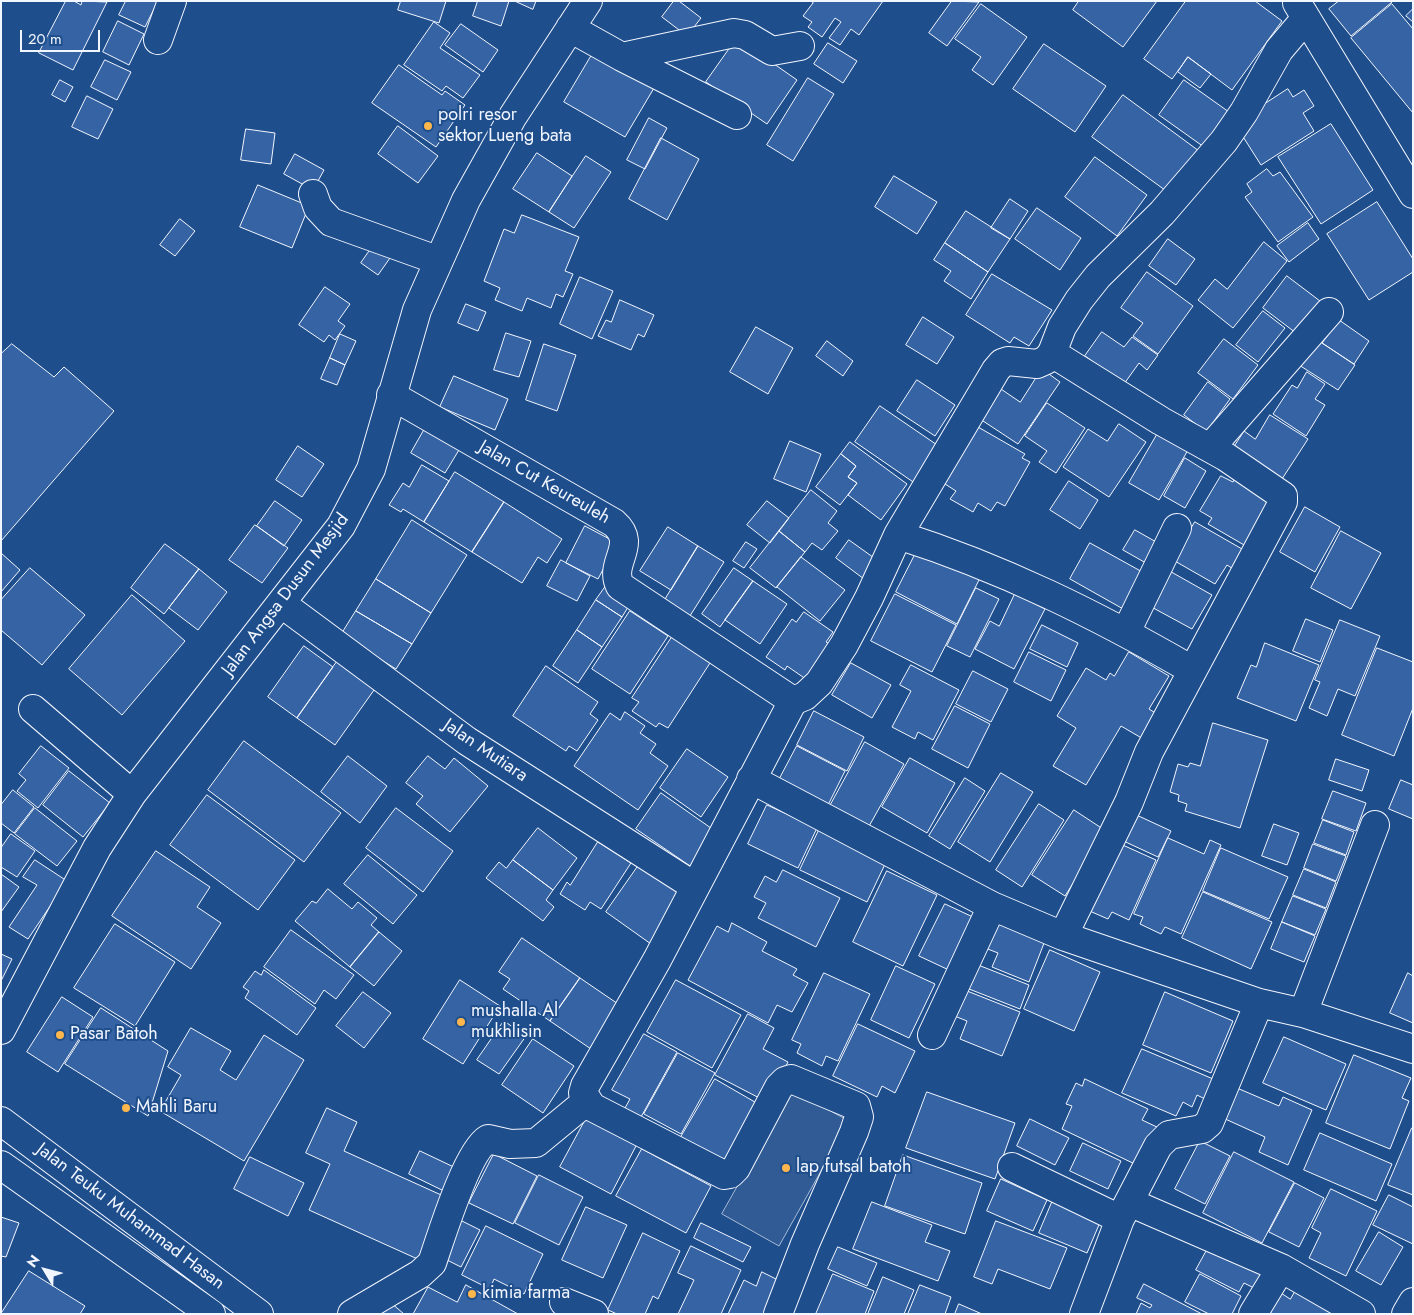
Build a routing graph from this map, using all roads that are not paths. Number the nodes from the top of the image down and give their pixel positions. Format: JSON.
{"nodes":[{"id":1,"x":172,"y":1,"type":"edge"},
{"id":2,"x":588,"y":1,"type":"edge"},
{"id":3,"x":1301,"y":10,"type":"edge"},
{"id":4,"x":570,"y":28,"type":"junction"},
{"id":5,"x":158,"y":40,"type":"dead end"},
{"id":6,"x":800,"y":46,"type":"dead end"},
{"id":7,"x":622,"y":57,"type":"junction"},
{"id":8,"x":737,"y":115,"type":"dead end"},
{"id":9,"x":313,"y":194,"type":"dead end"},
{"id":10,"x":1413,"y":194,"type":"edge"},
{"id":11,"x":437,"y":260,"type":"junction"},
{"id":12,"x":1329,"y":312,"type":"dead end"},
{"id":13,"x":1052,"y":353,"type":"junction"},
{"id":14,"x":391,"y":395,"type":"junction"},
{"id":15,"x":1210,"y":448,"type":"junction"},
{"id":16,"x":1177,"y":528,"type":"dead end"},
{"id":17,"x":898,"y":535,"type":"junction"},
{"id":18,"x":282,"y":604,"type":"junction"},
{"id":19,"x":1126,"y":632,"type":"junction"},
{"id":20,"x":1192,"y":670,"type":"junction"},
{"id":21,"x":792,"y":701,"type":"junction"},
{"id":22,"x":33,"y":709,"type":"dead end"},
{"id":23,"x":751,"y":779,"type":"junction"},
{"id":24,"x":132,"y":794,"type":"junction"},
{"id":25,"x":1375,"y":825,"type":"dead end"},
{"id":26,"x":694,"y":886,"type":"junction"},
{"id":27,"x":992,"y":906,"type":"junction"},
{"id":28,"x":1063,"y":936,"type":"junction"},
{"id":29,"x":1259,"y":1003,"type":"junction"},
{"id":30,"x":1302,"y":1013,"type":"junction"},
{"id":31,"x":1,"y":1030,"type":"edge"},
{"id":32,"x":932,"y":1035,"type":"dead end"},
{"id":33,"x":1413,"y":1049,"type":"edge"},
{"id":34,"x":587,"y":1101,"type":"junction"},
{"id":35,"x":1,"y":1121,"type":"edge"},
{"id":36,"x":1,"y":1165,"type":"edge"},
{"id":37,"x":1012,"y":1167,"type":"dead end"},
{"id":38,"x":1125,"y":1210,"type":"junction"},
{"id":39,"x":1281,"y":1268,"type":"junction"},
{"id":40,"x":564,"y":1302,"type":"dead end"},
{"id":41,"x":1413,"y":1302,"type":"edge"},
{"id":42,"x":211,"y":1314,"type":"edge"},
{"id":43,"x":259,"y":1314,"type":"edge"},
{"id":44,"x":352,"y":1314,"type":"edge"},
{"id":45,"x":594,"y":1314,"type":"edge"},
{"id":46,"x":778,"y":1314,"type":"edge"},
{"id":47,"x":1084,"y":1314,"type":"edge"},
{"id":48,"x":1252,"y":1314,"type":"edge"},
{"id":49,"x":1360,"y":1314,"type":"edge"},
{"id":50,"x":1406,"y":1314,"type":"edge"}],
"edges":[{"from":1,"to":5,"type":"main road"},
{"from":2,"to":4,"type":"main road","name":"Jalan Angsa Dusun Mesjid"},
{"from":3,"to":10,"type":"main road"},
{"from":3,"to":13,"type":"main road"},
{"from":4,"to":7,"type":"main road"},
{"from":4,"to":11,"type":"main road","name":"Jalan Angsa Dusun Mesjid"},
{"from":6,"to":7,"type":"main road"},
{"from":7,"to":8,"type":"main road"},
{"from":9,"to":11,"type":"main road"},
{"from":11,"to":14,"type":"main road","name":"Jalan Angsa Dusun Mesjid"},
{"from":12,"to":15,"type":"main road"},
{"from":13,"to":15,"type":"main road"},
{"from":13,"to":17,"type":"main road"},
{"from":14,"to":18,"type":"main road","name":"Jalan Angsa Dusun Mesjid"},
{"from":14,"to":21,"type":"main road","name":"Jalan Cut Keureuleh"},
{"from":15,"to":20,"type":"main road"},
{"from":16,"to":19,"type":"main road"},
{"from":17,"to":19,"type":"main road"},
{"from":17,"to":21,"type":"main road"},
{"from":18,"to":24,"type":"main road","name":"Jalan Angsa Dusun Mesjid"},
{"from":18,"to":26,"type":"main road","name":"Jalan Mutiara"},
{"from":19,"to":20,"type":"main road"},
{"from":20,"to":28,"type":"main road"},
{"from":21,"to":23,"type":"main road"},
{"from":22,"to":24,"type":"main road"},
{"from":23,"to":26,"type":"main road"},
{"from":23,"to":27,"type":"main road"},
{"from":24,"to":31,"type":"main road","name":"Jalan Angsa Dusun Mesjid"},
{"from":25,"to":30,"type":"main road"},
{"from":26,"to":34,"type":"main road"},
{"from":27,"to":28,"type":"main road"},
{"from":27,"to":32,"type":"main road"},
{"from":28,"to":29,"type":"main road"},
{"from":29,"to":30,"type":"main road"},
{"from":29,"to":38,"type":"main road"},
{"from":30,"to":33,"type":"main road"},
{"from":34,"to":44,"type":"main road"},
{"from":34,"to":46,"type":"main road"},
{"from":35,"to":43,"type":"main road","name":"Jalan Teuku Muhammad Hasan"},
{"from":36,"to":42,"type":"main road","name":"Jalan Teuku Muhammad Hasan"},
{"from":37,"to":38,"type":"main road"},
{"from":38,"to":39,"type":"main road"},
{"from":38,"to":47,"type":"main road"},
{"from":39,"to":48,"type":"main road"},
{"from":39,"to":49,"type":"main road"},
{"from":40,"to":45,"type":"main road"},
{"from":41,"to":50,"type":"main road"}]}
